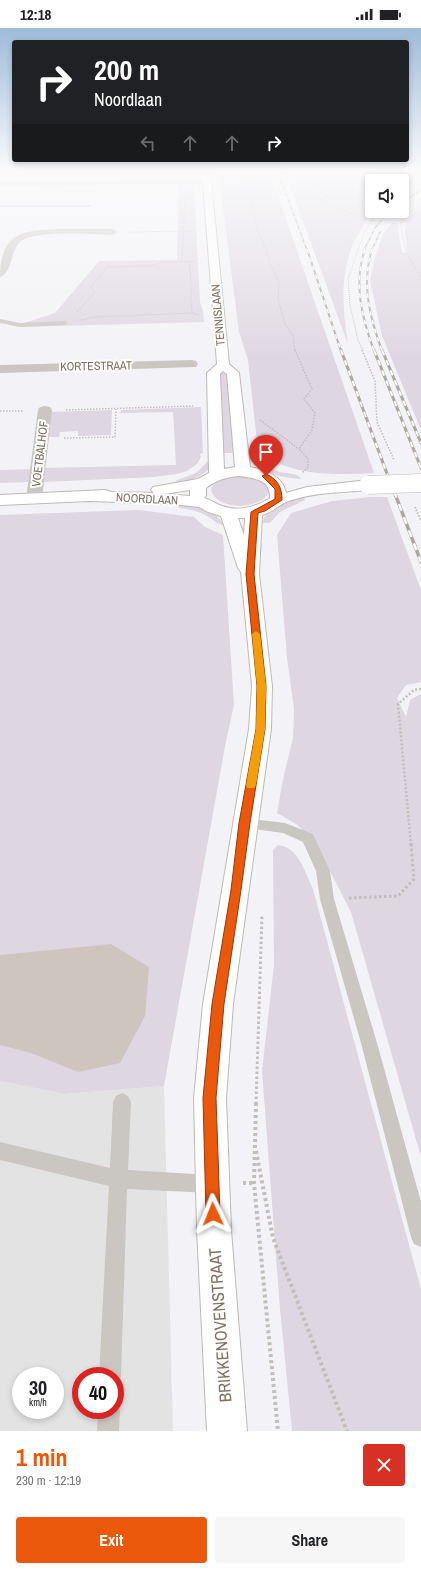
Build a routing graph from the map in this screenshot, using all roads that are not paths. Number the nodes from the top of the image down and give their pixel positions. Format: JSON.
{"nodes":[{"id":1,"x":27,"y":235,"type":"edge"},
{"id":2,"x":212,"y":235,"type":"edge"},
{"id":3,"x":0,"y":274,"type":"edge"},
{"id":4,"x":0,"y":321,"type":"edge"},
{"id":5,"x":66,"y":323,"type":"road end"},
{"id":6,"x":192,"y":364,"type":"dead end"},
{"id":7,"x":223,"y":364,"type":"junction"},
{"id":8,"x":0,"y":369,"type":"edge"},
{"id":9,"x":45,"y":410,"type":"road end"},
{"id":10,"x":243,"y":472,"type":"junction"},
{"id":11,"x":217,"y":474,"type":"junction"},
{"id":12,"x":273,"y":482,"type":"junction"},
{"id":13,"x":202,"y":483,"type":"junction"},
{"id":14,"x":421,"y":483,"type":"edge"},
{"id":15,"x":368,"y":485,"type":"junction"},
{"id":16,"x":90,"y":496,"type":"junction"},
{"id":17,"x":34,"y":499,"type":"junction"},
{"id":18,"x":0,"y":500,"type":"edge"},
{"id":19,"x":278,"y":500,"type":"junction"},
{"id":20,"x":203,"y":503,"type":"junction"},
{"id":21,"x":254,"y":512,"type":"junction"},
{"id":22,"x":228,"y":513,"type":"junction"},
{"id":23,"x":250,"y":574,"type":"junction"},
{"id":24,"x":244,"y":823,"type":"junction"},
{"id":25,"x":122,"y":1102,"type":"dead end"},
{"id":26,"x":0,"y":1151,"type":"edge"},
{"id":27,"x":118,"y":1179,"type":"junction"},
{"id":28,"x":212,"y":1184,"type":"junction"},
{"id":29,"x":421,"y":1237,"type":"edge"},
{"id":30,"x":110,"y":1367,"type":"edge"},
{"id":31,"x":109,"y":1419,"type":"edge"},
{"id":32,"x":108,"y":1431,"type":"edge"},
{"id":33,"x":227,"y":1431,"type":"edge"}],
"edges":[{"from":1,"to":3,"type":"street"},
{"from":2,"to":7,"type":"street","name":"TENNISLAAN"},
{"from":4,"to":5,"type":"lane"},
{"from":6,"to":8,"type":"street","name":"KORTESTRAAT"},
{"from":7,"to":10,"type":"street","name":"TENNISLAAN"},
{"from":7,"to":11,"type":"street","name":"TENNISLAAN"},
{"from":9,"to":17,"type":"street","name":"VOETBALHOF"},
{"from":10,"to":11,"type":"street","name":"NOORDLAAN"},
{"from":10,"to":12,"type":"street","name":"NOORDLAAN"},
{"from":11,"to":13,"type":"street","name":"NOORDLAAN"},
{"from":12,"to":15,"type":"street","name":"NOORDLAAN"},
{"from":12,"to":19,"type":"street"},
{"from":13,"to":16,"type":"street","name":"NOORDLAAN"},
{"from":13,"to":20,"type":"street","name":"NOORDLAAN"},
{"from":14,"to":15,"type":"street","name":"NOORDLAAN","bridge":true},
{"from":15,"to":19,"type":"street","name":"NOORDLAAN"},
{"from":16,"to":17,"type":"street","name":"NOORDLAAN"},
{"from":16,"to":20,"type":"street","name":"NOORDLAAN"},
{"from":17,"to":18,"type":"street","name":"NOORDLAAN"},
{"from":19,"to":21,"type":"street","name":"NOORDLAAN"},
{"from":20,"to":22,"type":"street","name":"NOORDLAAN"},
{"from":21,"to":22,"type":"street","name":"NOORDLAAN"},
{"from":21,"to":23,"type":"street","name":"BRIKKENOVENSTRAAT"},
{"from":22,"to":23,"type":"street","name":"BRIKKENOVENSTRAAT"},
{"from":23,"to":24,"type":"street","name":"BRIKKENOVENSTRAAT"},
{"from":24,"to":28,"type":"street","name":"BRIKKENOVENSTRAAT"},
{"from":24,"to":29,"type":"lane"},
{"from":25,"to":27,"type":"lane"},
{"from":26,"to":27,"type":"lane"},
{"from":27,"to":28,"type":"lane"},
{"from":27,"to":30,"type":"lane"},
{"from":28,"to":33,"type":"street","name":"BRIKKENOVENSTRAAT"},
{"from":31,"to":32,"type":"lane"}]}
